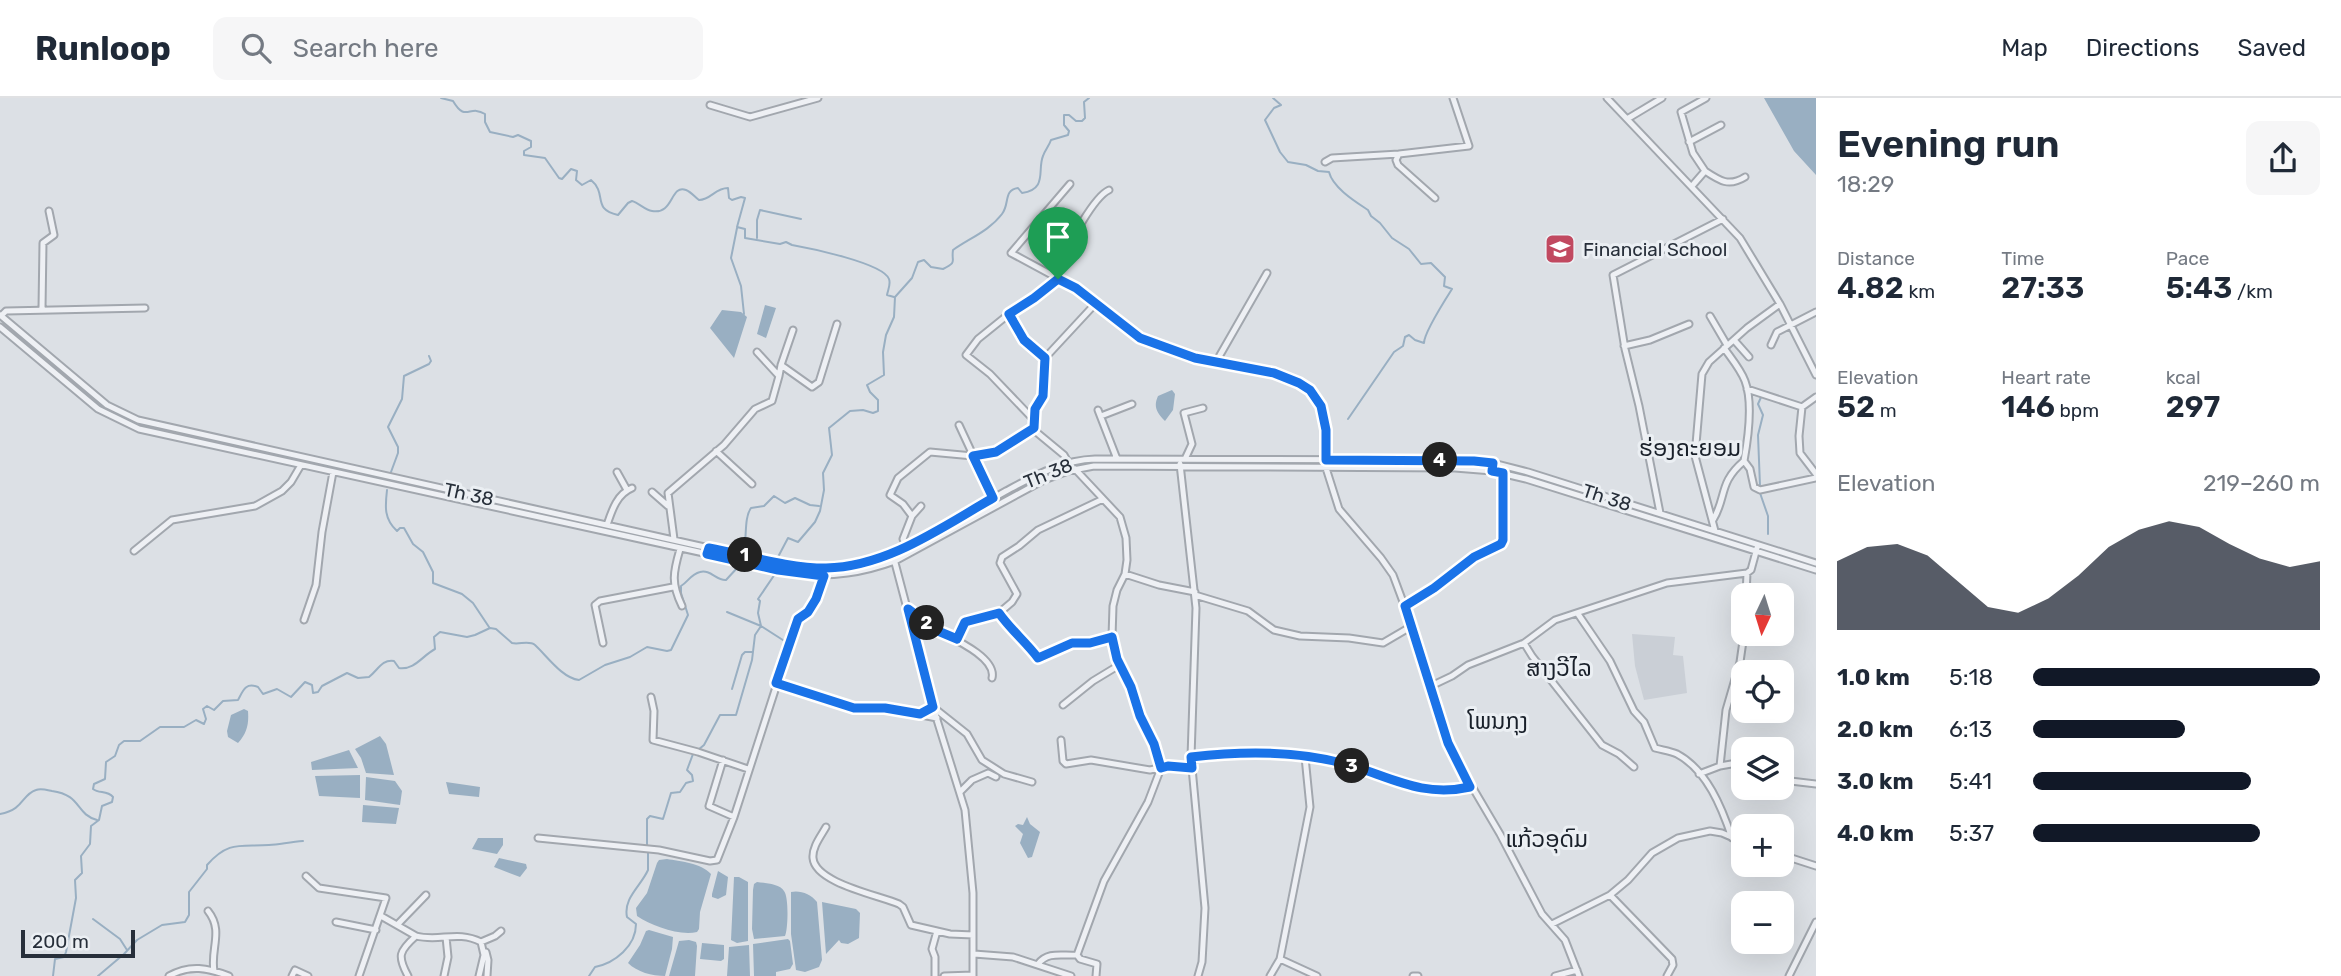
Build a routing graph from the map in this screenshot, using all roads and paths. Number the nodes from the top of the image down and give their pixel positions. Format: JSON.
{"nodes":[{"id":1,"x":818,"y":98,"type":"edge"},
{"id":2,"x":1454,"y":98,"type":"edge"},
{"id":3,"x":1608,"y":98,"type":"edge"},
{"id":4,"x":1662,"y":98,"type":"edge"},
{"id":5,"x":1706,"y":98,"type":"edge"},
{"id":6,"x":710,"y":105,"type":"dead end"},
{"id":7,"x":1627,"y":119,"type":"junction"},
{"id":8,"x":1721,"y":125,"type":"dead end"},
{"id":9,"x":1689,"y":142,"type":"junction"},
{"id":10,"x":1399,"y":154,"type":"junction"},
{"id":11,"x":1325,"y":162,"type":"dead end"},
{"id":12,"x":1705,"y":171,"type":"junction"},
{"id":13,"x":1745,"y":177,"type":"dead end"},
{"id":14,"x":1070,"y":184,"type":"dead end"},
{"id":15,"x":1692,"y":186,"type":"junction"},
{"id":16,"x":1109,"y":190,"type":"dead end"},
{"id":17,"x":1435,"y":198,"type":"dead end"},
{"id":18,"x":49,"y":211,"type":"dead end"},
{"id":19,"x":1723,"y":219,"type":"junction"},
{"id":20,"x":1267,"y":273,"type":"dead end"},
{"id":21,"x":1055,"y":277,"type":"junction"},
{"id":22,"x":1096,"y":303,"type":"junction"},
{"id":23,"x":1780,"y":304,"type":"junction"},
{"id":24,"x":145,"y":308,"type":"dead end"},
{"id":25,"x":42,"y":309,"type":"junction"},
{"id":26,"x":1816,"y":312,"type":"edge"},
{"id":27,"x":1009,"y":314,"type":"junction"},
{"id":28,"x":0,"y":315,"type":"edge"},
{"id":29,"x":1710,"y":316,"type":"dead end"},
{"id":30,"x":837,"y":324,"type":"dead end"},
{"id":31,"x":1689,"y":324,"type":"dead end"},
{"id":32,"x":1791,"y":325,"type":"junction"},
{"id":33,"x":0,"y":327,"type":"edge"},
{"id":34,"x":793,"y":330,"type":"dead end"},
{"id":35,"x":1734,"y":340,"type":"junction"},
{"id":36,"x":1771,"y":345,"type":"dead end"},
{"id":37,"x":1624,"y":346,"type":"junction"},
{"id":38,"x":1726,"y":346,"type":"junction"},
{"id":39,"x":757,"y":352,"type":"dead end"},
{"id":40,"x":1045,"y":358,"type":"junction"},
{"id":41,"x":1749,"y":358,"type":"dead end"},
{"id":42,"x":1216,"y":362,"type":"junction"},
{"id":43,"x":781,"y":365,"type":"junction"},
{"id":44,"x":1816,"y":375,"type":"edge"},
{"id":45,"x":779,"y":376,"type":"junction"},
{"id":46,"x":1747,"y":389,"type":"junction"},
{"id":47,"x":1816,"y":397,"type":"edge"},
{"id":48,"x":1132,"y":404,"type":"dead end"},
{"id":49,"x":1802,"y":407,"type":"junction"},
{"id":50,"x":1203,"y":408,"type":"dead end"},
{"id":51,"x":1033,"y":419,"type":"junction"},
{"id":52,"x":959,"y":425,"type":"dead end"},
{"id":53,"x":1034,"y":428,"type":"junction"},
{"id":54,"x":716,"y":451,"type":"junction"},
{"id":55,"x":973,"y":456,"type":"junction"},
{"id":56,"x":1117,"y":459,"type":"junction"},
{"id":57,"x":1182,"y":459,"type":"junction"},
{"id":58,"x":1326,"y":460,"type":"junction"},
{"id":59,"x":1744,"y":461,"type":"junction"},
{"id":60,"x":1068,"y":462,"type":"junction"},
{"id":61,"x":1493,"y":463,"type":"junction"},
{"id":62,"x":301,"y":465,"type":"junction"},
{"id":63,"x":1180,"y":466,"type":"junction"},
{"id":64,"x":1051,"y":468,"type":"junction"},
{"id":65,"x":1326,"y":468,"type":"junction"},
{"id":66,"x":1075,"y":469,"type":"junction"},
{"id":67,"x":1492,"y":471,"type":"junction"},
{"id":68,"x":333,"y":472,"type":"junction"},
{"id":69,"x":617,"y":472,"type":"dead end"},
{"id":70,"x":1503,"y":473,"type":"junction"},
{"id":71,"x":1054,"y":475,"type":"junction"},
{"id":72,"x":1816,"y":476,"type":"edge"},
{"id":73,"x":752,"y":484,"type":"dead end"},
{"id":74,"x":652,"y":492,"type":"dead end"},
{"id":75,"x":462,"y":493,"type":"junction"},
{"id":76,"x":993,"y":498,"type":"junction"},
{"id":77,"x":1102,"y":499,"type":"junction"},
{"id":78,"x":461,"y":500,"type":"junction"},
{"id":79,"x":921,"y":506,"type":"dead end"},
{"id":80,"x":670,"y":508,"type":"junction"},
{"id":81,"x":1660,"y":513,"type":"junction"},
{"id":82,"x":912,"y":516,"type":"junction"},
{"id":83,"x":1713,"y":520,"type":"junction"},
{"id":84,"x":607,"y":525,"type":"junction"},
{"id":85,"x":1715,"y":531,"type":"junction"},
{"id":86,"x":674,"y":540,"type":"junction"},
{"id":87,"x":906,"y":547,"type":"junction"},
{"id":88,"x":680,"y":548,"type":"junction"},
{"id":89,"x":1757,"y":548,"type":"junction"},
{"id":90,"x":134,"y":551,"type":"dead end"},
{"id":91,"x":708,"y":551,"type":"junction"},
{"id":92,"x":892,"y":553,"type":"junction"},
{"id":93,"x":895,"y":561,"type":"junction"},
{"id":94,"x":1816,"y":564,"type":"edge"},
{"id":95,"x":1816,"y":570,"type":"edge"},
{"id":96,"x":1747,"y":573,"type":"junction"},
{"id":97,"x":1125,"y":574,"type":"junction"},
{"id":98,"x":824,"y":576,"type":"junction"},
{"id":99,"x":1747,"y":583,"type":"edge"},
{"id":100,"x":673,"y":587,"type":"junction"},
{"id":101,"x":1195,"y":594,"type":"junction"},
{"id":102,"x":682,"y":606,"type":"dead end"},
{"id":103,"x":1405,"y":606,"type":"junction"},
{"id":104,"x":908,"y":609,"type":"junction"},
{"id":105,"x":999,"y":613,"type":"junction"},
{"id":106,"x":1578,"y":614,"type":"junction"},
{"id":107,"x":304,"y":620,"type":"dead end"},
{"id":108,"x":1412,"y":626,"type":"junction"},
{"id":109,"x":1112,"y":637,"type":"junction"},
{"id":110,"x":957,"y":639,"type":"junction"},
{"id":111,"x":603,"y":643,"type":"dead end"},
{"id":112,"x":1524,"y":643,"type":"junction"},
{"id":113,"x":1742,"y":646,"type":"edge"},
{"id":114,"x":1121,"y":664,"type":"junction"},
{"id":115,"x":992,"y":678,"type":"dead end"},
{"id":116,"x":776,"y":683,"type":"junction"},
{"id":117,"x":1430,"y":686,"type":"junction"},
{"id":118,"x":651,"y":697,"type":"dead end"},
{"id":119,"x":1063,"y":705,"type":"dead end"},
{"id":120,"x":933,"y":707,"type":"junction"},
{"id":121,"x":920,"y":714,"type":"junction"},
{"id":122,"x":937,"y":718,"type":"junction"},
{"id":123,"x":1061,"y":740,"type":"dead end"},
{"id":124,"x":1191,"y":757,"type":"junction"},
{"id":125,"x":1306,"y":757,"type":"junction"},
{"id":126,"x":723,"y":760,"type":"junction"},
{"id":127,"x":1731,"y":764,"type":"edge"},
{"id":128,"x":1720,"y":766,"type":"junction"},
{"id":129,"x":1634,"y":767,"type":"dead end"},
{"id":130,"x":1161,"y":768,"type":"junction"},
{"id":131,"x":1192,"y":768,"type":"junction"},
{"id":132,"x":748,"y":769,"type":"junction"},
{"id":133,"x":1699,"y":774,"type":"junction"},
{"id":134,"x":996,"y":777,"type":"dead end"},
{"id":135,"x":1794,"y":781,"type":"edge"},
{"id":136,"x":1032,"y":782,"type":"dead end"},
{"id":137,"x":1816,"y":784,"type":"edge"},
{"id":138,"x":1470,"y":787,"type":"junction"},
{"id":139,"x":960,"y":792,"type":"junction"},
{"id":140,"x":734,"y":817,"type":"junction"},
{"id":141,"x":826,"y":827,"type":"dead end"},
{"id":142,"x":1731,"y":836,"type":"edge"},
{"id":143,"x":538,"y":838,"type":"dead end"},
{"id":144,"x":1731,"y":838,"type":"edge"},
{"id":145,"x":1794,"y":859,"type":"edge"},
{"id":146,"x":1816,"y":866,"type":"edge"},
{"id":147,"x":306,"y":876,"type":"dead end"},
{"id":148,"x":426,"y":895,"type":"dead end"},
{"id":149,"x":1610,"y":895,"type":"junction"},
{"id":150,"x":208,"y":911,"type":"dead end"},
{"id":151,"x":381,"y":916,"type":"junction"},
{"id":152,"x":336,"y":922,"type":"dead end"},
{"id":153,"x":1816,"y":922,"type":"edge"},
{"id":154,"x":1552,"y":923,"type":"junction"},
{"id":155,"x":398,"y":924,"type":"junction"},
{"id":156,"x":376,"y":930,"type":"junction"},
{"id":157,"x":500,"y":930,"type":"dead end"},
{"id":158,"x":937,"y":931,"type":"junction"},
{"id":159,"x":973,"y":935,"type":"junction"},
{"id":160,"x":416,"y":936,"type":"junction"},
{"id":161,"x":446,"y":937,"type":"junction"},
{"id":162,"x":481,"y":942,"type":"junction"},
{"id":163,"x":484,"y":950,"type":"junction"},
{"id":164,"x":974,"y":954,"type":"junction"},
{"id":165,"x":1077,"y":955,"type":"junction"},
{"id":166,"x":1280,"y":959,"type":"junction"},
{"id":167,"x":1038,"y":964,"type":"junction"},
{"id":168,"x":214,"y":971,"type":"junction"},
{"id":169,"x":1578,"y":973,"type":"edge"},
{"id":170,"x":361,"y":975,"type":"edge"},
{"id":171,"x":973,"y":975,"type":"edge"},
{"id":172,"x":169,"y":976,"type":"edge"},
{"id":173,"x":229,"y":976,"type":"edge"},
{"id":174,"x":292,"y":976,"type":"edge"},
{"id":175,"x":308,"y":976,"type":"edge"},
{"id":176,"x":408,"y":976,"type":"edge"},
{"id":177,"x":444,"y":976,"type":"edge"},
{"id":178,"x":479,"y":976,"type":"edge"},
{"id":179,"x":486,"y":976,"type":"edge"},
{"id":180,"x":935,"y":976,"type":"edge"},
{"id":181,"x":944,"y":976,"type":"edge"},
{"id":182,"x":1071,"y":976,"type":"edge"},
{"id":183,"x":1096,"y":976,"type":"edge"},
{"id":184,"x":1198,"y":976,"type":"edge"},
{"id":185,"x":1270,"y":976,"type":"edge"},
{"id":186,"x":1317,"y":976,"type":"edge"},
{"id":187,"x":1555,"y":976,"type":"edge"},
{"id":188,"x":1667,"y":976,"type":"edge"},
{"id":189,"x":1788,"y":976,"type":"edge"}],
"edges":[{"from":1,"to":6,"type":"street"},
{"from":2,"to":10,"type":"street"},
{"from":3,"to":7,"type":"street"},
{"from":4,"to":7,"type":"street"},
{"from":5,"to":9,"type":"street"},
{"from":7,"to":15,"type":"street"},
{"from":8,"to":9,"type":"street"},
{"from":9,"to":12,"type":"street"},
{"from":10,"to":11,"type":"street"},
{"from":10,"to":17,"type":"street"},
{"from":12,"to":13,"type":"street"},
{"from":12,"to":15,"type":"street"},
{"from":14,"to":21,"type":"street"},
{"from":15,"to":19,"type":"street"},
{"from":16,"to":21,"type":"street"},
{"from":18,"to":25,"type":"street"},
{"from":19,"to":23,"type":"street"},
{"from":19,"to":37,"type":"street"},
{"from":20,"to":42,"type":"street"},
{"from":21,"to":22,"type":"street"},
{"from":21,"to":27,"type":"street"},
{"from":22,"to":40,"type":"street"},
{"from":22,"to":42,"type":"street"},
{"from":23,"to":32,"type":"street"},
{"from":23,"to":35,"type":"street"},
{"from":24,"to":25,"type":"street"},
{"from":25,"to":28,"type":"street"},
{"from":26,"to":32,"type":"street"},
{"from":27,"to":40,"type":"street"},
{"from":27,"to":51,"type":"street"},
{"from":28,"to":75,"type":"street","name":"Th 38"},
{"from":29,"to":38,"type":"street"},
{"from":30,"to":43,"type":"street"},
{"from":31,"to":37,"type":"street"},
{"from":32,"to":36,"type":"street"},
{"from":32,"to":44,"type":"street"},
{"from":33,"to":62,"type":"street","name":"Th 38"},
{"from":34,"to":43,"type":"street"},
{"from":35,"to":38,"type":"street"},
{"from":35,"to":41,"type":"street"},
{"from":37,"to":81,"type":"street"},
{"from":38,"to":46,"type":"street"},
{"from":38,"to":83,"type":"street"},
{"from":39,"to":45,"type":"street"},
{"from":40,"to":51,"type":"street"},
{"from":42,"to":58,"type":"street"},
{"from":43,"to":45,"type":"street"},
{"from":45,"to":54,"type":"street"},
{"from":46,"to":49,"type":"street"},
{"from":46,"to":59,"type":"street"},
{"from":47,"to":49,"type":"street"},
{"from":48,"to":56,"type":"street"},
{"from":49,"to":72,"type":"street"},
{"from":50,"to":57,"type":"street"},
{"from":51,"to":53,"type":"street"},
{"from":52,"to":55,"type":"street"},
{"from":53,"to":55,"type":"street"},
{"from":53,"to":60,"type":"street"},
{"from":54,"to":73,"type":"street"},
{"from":54,"to":80,"type":"street"},
{"from":55,"to":76,"type":"street"},
{"from":55,"to":82,"type":"street"},
{"from":56,"to":57,"type":"street","name":"Th 38"},
{"from":56,"to":60,"type":"street","name":"Th 38"},
{"from":57,"to":58,"type":"street","name":"Th 38"},
{"from":57,"to":63,"type":"street"},
{"from":58,"to":61,"type":"street","name":"Th 38"},
{"from":58,"to":65,"type":"street"},
{"from":59,"to":72,"type":"street"},
{"from":59,"to":83,"type":"street"},
{"from":60,"to":64,"type":"street","name":"Th 38"},
{"from":61,"to":67,"type":"street"},
{"from":61,"to":81,"type":"street","name":"Th 38"},
{"from":62,"to":68,"type":"street","name":"Th 38"},
{"from":62,"to":90,"type":"street"},
{"from":63,"to":65,"type":"street","name":"Th 38"},
{"from":63,"to":66,"type":"street","name":"Th 38"},
{"from":63,"to":101,"type":"street"},
{"from":64,"to":71,"type":"street"},
{"from":64,"to":76,"type":"street","name":"Th 38"},
{"from":65,"to":67,"type":"street","name":"Th 38"},
{"from":65,"to":103,"type":"street"},
{"from":66,"to":71,"type":"street","name":"Th 38"},
{"from":66,"to":77,"type":"street"},
{"from":67,"to":70,"type":"street","name":"Th 38"},
{"from":68,"to":78,"type":"street","name":"Th 38"},
{"from":68,"to":107,"type":"street"},
{"from":69,"to":84,"type":"street"},
{"from":70,"to":89,"type":"street","name":"Th 38"},
{"from":70,"to":103,"type":"street"},
{"from":71,"to":93,"type":"street","name":"Th 38"},
{"from":74,"to":80,"type":"street"},
{"from":75,"to":78,"type":"street"},
{"from":75,"to":84,"type":"street","name":"Th 38"},
{"from":76,"to":87,"type":"street","name":"Th 38"},
{"from":77,"to":97,"type":"street"},
{"from":77,"to":105,"type":"street"},
{"from":78,"to":88,"type":"street","name":"Th 38"},
{"from":79,"to":82,"type":"street"},
{"from":80,"to":86,"type":"street"},
{"from":81,"to":85,"type":"street","name":"Th 38"},
{"from":82,"to":87,"type":"street"},
{"from":83,"to":85,"type":"street"},
{"from":84,"to":86,"type":"street","name":"Th 38"},
{"from":85,"to":89,"type":"street","name":"Th 38"},
{"from":86,"to":91,"type":"street","name":"Th 38"},
{"from":87,"to":92,"type":"street","name":"Th 38"},
{"from":88,"to":91,"type":"street","name":"Th 38"},
{"from":88,"to":100,"type":"street"},
{"from":89,"to":94,"type":"street","name":"Th 38"},
{"from":89,"to":95,"type":"street","name":"Th 38"},
{"from":89,"to":96,"type":"street"},
{"from":91,"to":92,"type":"street","name":"Th 38"},
{"from":91,"to":98,"type":"street","name":"Th 38"},
{"from":92,"to":93,"type":"street"},
{"from":93,"to":98,"type":"street","name":"Th 38"},
{"from":93,"to":104,"type":"street"},
{"from":96,"to":99,"type":"street"},
{"from":96,"to":106,"type":"street"},
{"from":97,"to":101,"type":"street"},
{"from":97,"to":109,"type":"street"},
{"from":98,"to":116,"type":"street"},
{"from":100,"to":102,"type":"street"},
{"from":100,"to":111,"type":"street"},
{"from":101,"to":108,"type":"street"},
{"from":101,"to":124,"type":"street"},
{"from":103,"to":108,"type":"street"},
{"from":104,"to":110,"type":"street"},
{"from":104,"to":120,"type":"street"},
{"from":105,"to":109,"type":"street"},
{"from":105,"to":110,"type":"street"},
{"from":106,"to":112,"type":"street"},
{"from":106,"to":133,"type":"street"},
{"from":108,"to":117,"type":"street"},
{"from":109,"to":114,"type":"street"},
{"from":110,"to":115,"type":"street"},
{"from":112,"to":117,"type":"street"},
{"from":112,"to":129,"type":"street"},
{"from":113,"to":128,"type":"street"},
{"from":114,"to":119,"type":"street"},
{"from":114,"to":130,"type":"street"},
{"from":116,"to":121,"type":"street"},
{"from":116,"to":132,"type":"street"},
{"from":117,"to":138,"type":"street"},
{"from":118,"to":126,"type":"street"},
{"from":120,"to":121,"type":"street"},
{"from":120,"to":122,"type":"street"},
{"from":120,"to":136,"type":"street"},
{"from":121,"to":122,"type":"street"},
{"from":122,"to":139,"type":"street"},
{"from":123,"to":130,"type":"street"},
{"from":124,"to":125,"type":"street"},
{"from":124,"to":131,"type":"street"},
{"from":125,"to":138,"type":"street"},
{"from":125,"to":166,"type":"street"},
{"from":126,"to":132,"type":"street"},
{"from":126,"to":140,"type":"street"},
{"from":127,"to":128,"type":"street"},
{"from":128,"to":133,"type":"street"},
{"from":130,"to":131,"type":"street"},
{"from":130,"to":165,"type":"street"},
{"from":131,"to":184,"type":"street"},
{"from":132,"to":140,"type":"street"},
{"from":133,"to":142,"type":"street"},
{"from":134,"to":139,"type":"street"},
{"from":135,"to":137,"type":"street"},
{"from":138,"to":154,"type":"street"},
{"from":139,"to":159,"type":"street"},
{"from":140,"to":143,"type":"street"},
{"from":141,"to":158,"type":"street"},
{"from":144,"to":149,"type":"street"},
{"from":145,"to":146,"type":"street"},
{"from":147,"to":151,"type":"street"},
{"from":148,"to":155,"type":"street"},
{"from":149,"to":154,"type":"street"},
{"from":149,"to":188,"type":"street"},
{"from":150,"to":168,"type":"street"},
{"from":151,"to":155,"type":"street"},
{"from":151,"to":156,"type":"street"},
{"from":152,"to":156,"type":"street"},
{"from":153,"to":189,"type":"street"},
{"from":154,"to":169,"type":"street"},
{"from":155,"to":160,"type":"street"},
{"from":156,"to":170,"type":"street"},
{"from":157,"to":162,"type":"street"},
{"from":158,"to":159,"type":"street"},
{"from":158,"to":180,"type":"street"},
{"from":159,"to":164,"type":"street"},
{"from":160,"to":161,"type":"street"},
{"from":160,"to":176,"type":"street"},
{"from":161,"to":162,"type":"street"},
{"from":161,"to":177,"type":"street"},
{"from":162,"to":163,"type":"street"},
{"from":163,"to":178,"type":"street"},
{"from":163,"to":179,"type":"street"},
{"from":164,"to":167,"type":"street"},
{"from":164,"to":171,"type":"street"},
{"from":165,"to":167,"type":"street"},
{"from":165,"to":183,"type":"street"},
{"from":166,"to":185,"type":"street"},
{"from":166,"to":186,"type":"street"},
{"from":167,"to":182,"type":"street"},
{"from":168,"to":172,"type":"street"},
{"from":168,"to":173,"type":"street"},
{"from":169,"to":187,"type":"street"},
{"from":171,"to":181,"type":"street"},
{"from":174,"to":175,"type":"street"}]}
